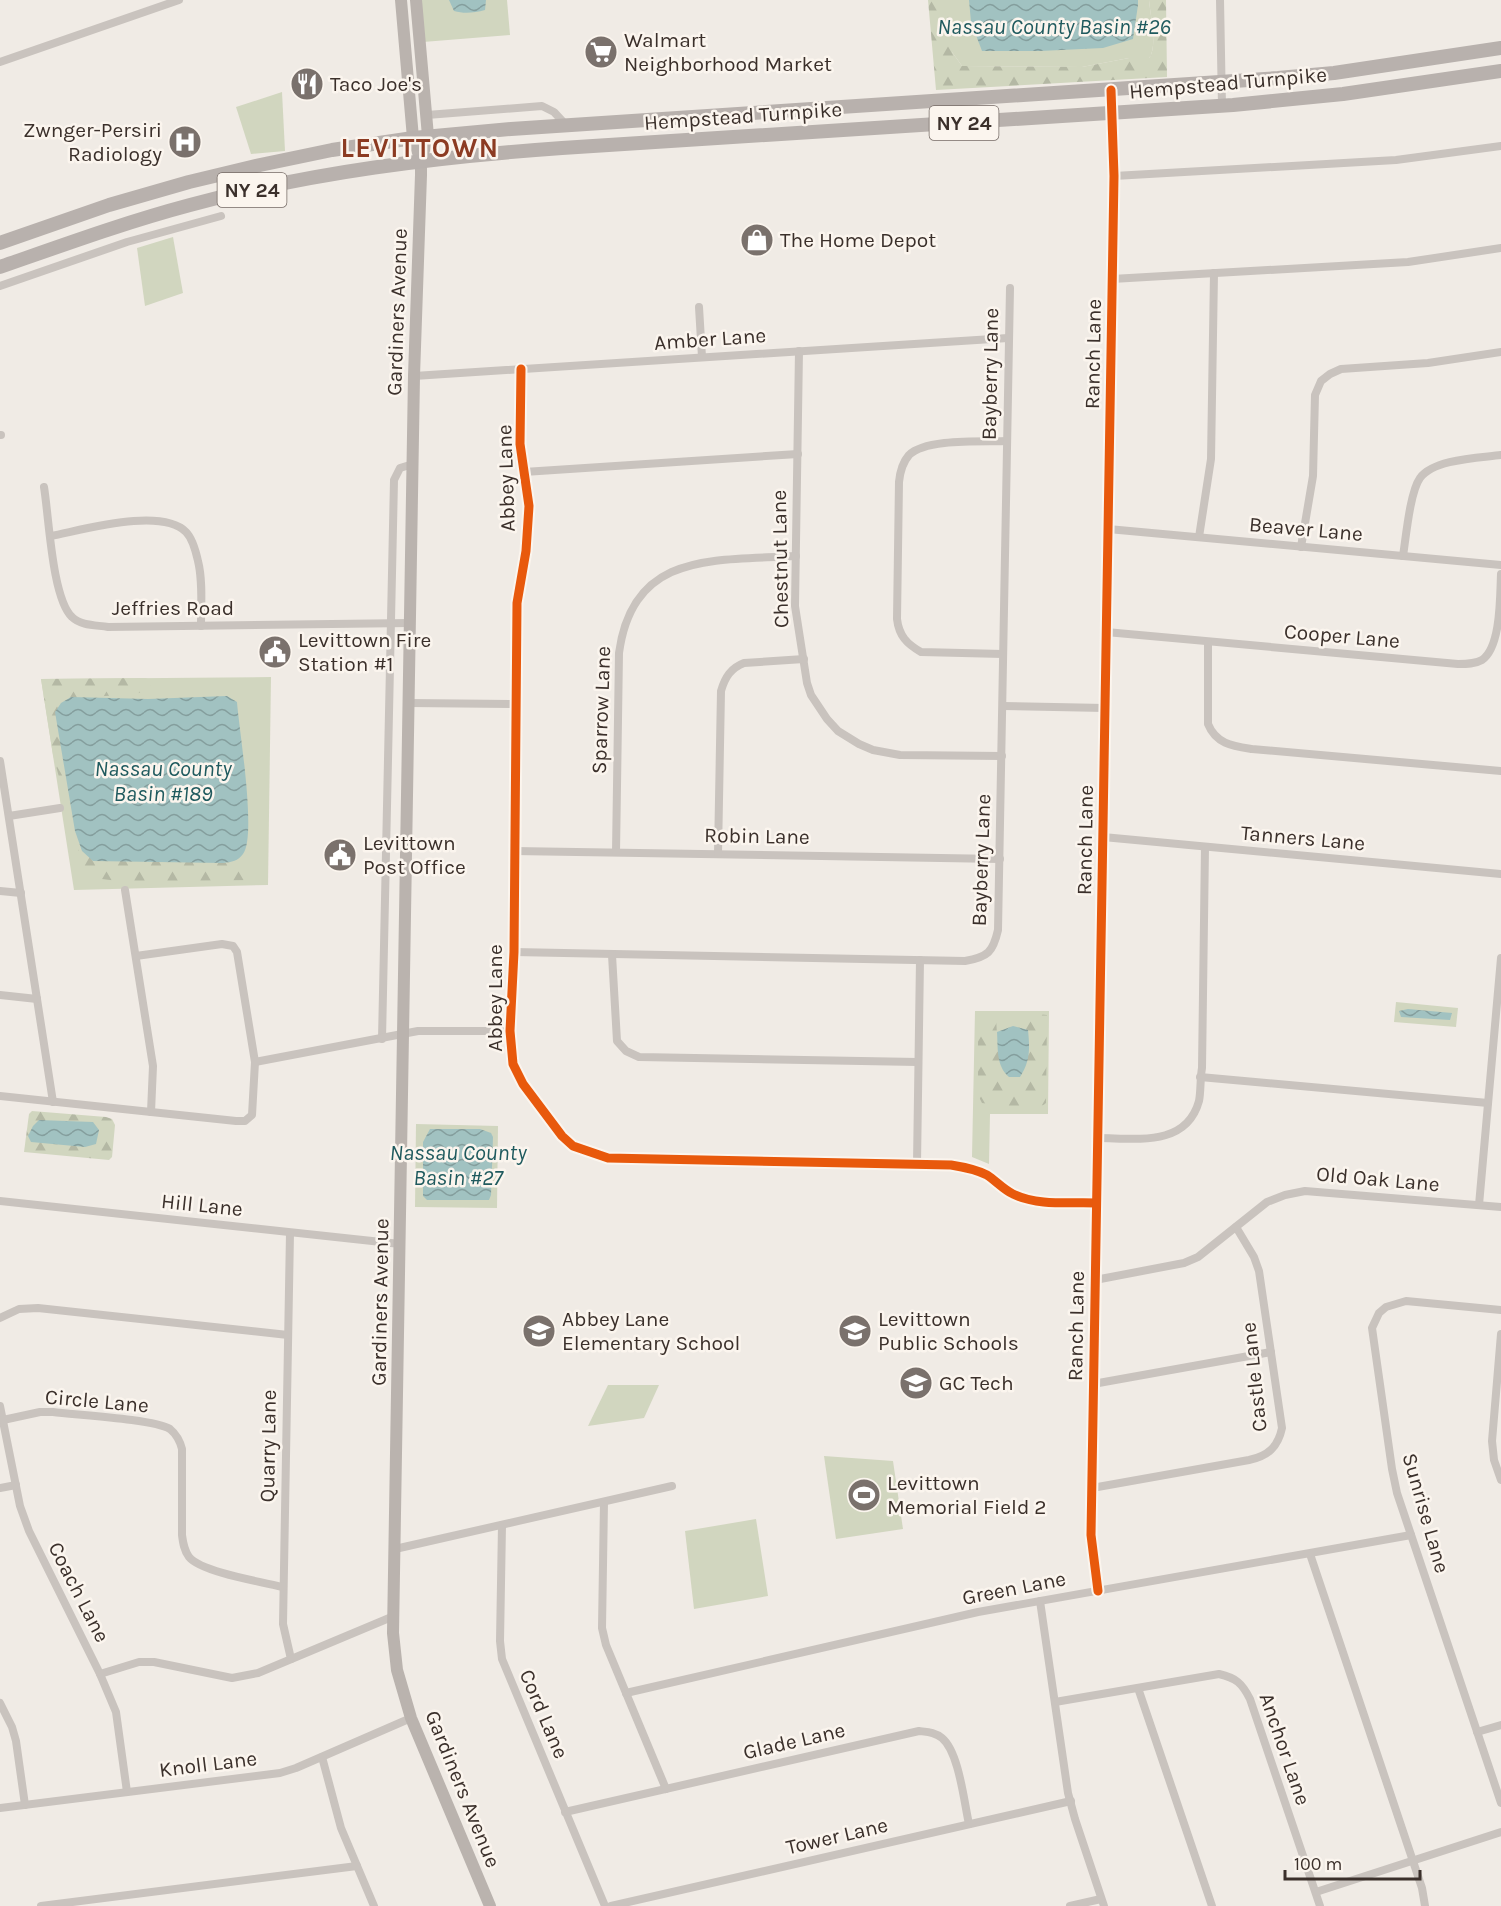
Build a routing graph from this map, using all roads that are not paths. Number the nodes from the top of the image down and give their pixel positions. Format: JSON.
{"nodes":[{"id":1,"x":179,"y":0,"type":"edge"},
{"id":2,"x":401,"y":0,"type":"edge"},
{"id":3,"x":416,"y":0,"type":"edge"},
{"id":4,"x":1220,"y":0,"type":"edge"},
{"id":5,"x":1501,"y":48,"type":"edge"},
{"id":6,"x":0,"y":62,"type":"edge"},
{"id":7,"x":1501,"y":71,"type":"edge"},
{"id":8,"x":1221,"y":82,"type":"junction"},
{"id":9,"x":1111,"y":90,"type":"junction"},
{"id":10,"x":1222,"y":106,"type":"junction"},
{"id":11,"x":1113,"y":113,"type":"junction"},
{"id":12,"x":427,"y":115,"type":"junction"},
{"id":13,"x":566,"y":125,"type":"junction"},
{"id":14,"x":428,"y":136,"type":"junction"},
{"id":15,"x":413,"y":138,"type":"junction"},
{"id":16,"x":1501,"y":146,"type":"edge"},
{"id":17,"x":421,"y":161,"type":"junction"},
{"id":18,"x":1114,"y":176,"type":"junction"},
{"id":19,"x":221,"y":216,"type":"dead end"},
{"id":20,"x":0,"y":243,"type":"edge"},
{"id":21,"x":1501,"y":248,"type":"edge"},
{"id":22,"x":0,"y":267,"type":"edge"},
{"id":23,"x":1214,"y":273,"type":"junction"},
{"id":24,"x":1112,"y":279,"type":"junction"},
{"id":25,"x":0,"y":286,"type":"edge"},
{"id":26,"x":1010,"y":288,"type":"dead end"},
{"id":27,"x":699,"y":307,"type":"dead end"},
{"id":28,"x":1008,"y":338,"type":"junction"},
{"id":29,"x":799,"y":351,"type":"junction"},
{"id":30,"x":1501,"y":352,"type":"edge"},
{"id":31,"x":702,"y":357,"type":"junction"},
{"id":32,"x":521,"y":369,"type":"junction"},
{"id":33,"x":414,"y":376,"type":"junction"},
{"id":34,"x":1007,"y":441,"type":"junction"},
{"id":35,"x":798,"y":454,"type":"junction"},
{"id":36,"x":1501,"y":455,"type":"edge"},
{"id":37,"x":413,"y":464,"type":"junction"},
{"id":38,"x":524,"y":472,"type":"junction"},
{"id":39,"x":44,"y":487,"type":"dead end"},
{"id":40,"x":1108,"y":530,"type":"junction"},
{"id":41,"x":51,"y":536,"type":"junction"},
{"id":42,"x":1199,"y":537,"type":"junction"},
{"id":43,"x":1301,"y":547,"type":"junction"},
{"id":44,"x":796,"y":556,"type":"junction"},
{"id":45,"x":1403,"y":556,"type":"junction"},
{"id":46,"x":1501,"y":565,"type":"edge"},
{"id":47,"x":1501,"y":574,"type":"edge"},
{"id":48,"x":390,"y":623,"type":"junction"},
{"id":49,"x":410,"y":623,"type":"junction"},
{"id":50,"x":201,"y":626,"type":"junction"},
{"id":51,"x":1106,"y":632,"type":"junction"},
{"id":52,"x":1208,"y":642,"type":"junction"},
{"id":53,"x":1003,"y":654,"type":"junction"},
{"id":54,"x":804,"y":659,"type":"junction"},
{"id":55,"x":409,"y":703,"type":"junction"},
{"id":56,"x":515,"y":704,"type":"junction"},
{"id":57,"x":1003,"y":706,"type":"junction"},
{"id":58,"x":1105,"y":708,"type":"junction"},
{"id":59,"x":1002,"y":756,"type":"junction"},
{"id":60,"x":0,"y":761,"type":"edge"},
{"id":61,"x":1501,"y":771,"type":"edge"},
{"id":62,"x":2,"y":787,"type":"edge"},
{"id":63,"x":60,"y":808,"type":"dead end"},
{"id":64,"x":9,"y":816,"type":"junction"},
{"id":65,"x":1103,"y":837,"type":"junction"},
{"id":66,"x":1205,"y":847,"type":"junction"},
{"id":67,"x":514,"y":850,"type":"junction"},
{"id":68,"x":616,"y":852,"type":"junction"},
{"id":69,"x":718,"y":854,"type":"junction"},
{"id":70,"x":1000,"y":859,"type":"junction"},
{"id":71,"x":1501,"y":874,"type":"edge"},
{"id":72,"x":125,"y":890,"type":"dead end"},
{"id":73,"x":0,"y":891,"type":"edge"},
{"id":74,"x":21,"y":893,"type":"junction"},
{"id":75,"x":514,"y":952,"type":"junction"},
{"id":76,"x":612,"y":955,"type":"junction"},
{"id":77,"x":136,"y":956,"type":"junction"},
{"id":78,"x":1501,"y":958,"type":"edge"},
{"id":79,"x":921,"y":960,"type":"junction"},
{"id":80,"x":0,"y":995,"type":"edge"},
{"id":81,"x":37,"y":999,"type":"junction"},
{"id":82,"x":510,"y":1031,"type":"junction"},
{"id":83,"x":404,"y":1035,"type":"junction"},
{"id":84,"x":381,"y":1039,"type":"junction"},
{"id":85,"x":255,"y":1062,"type":"junction"},
{"id":86,"x":918,"y":1062,"type":"junction"},
{"id":87,"x":1200,"y":1077,"type":"junction"},
{"id":88,"x":0,"y":1096,"type":"edge"},
{"id":89,"x":53,"y":1102,"type":"junction"},
{"id":90,"x":1488,"y":1103,"type":"junction"},
{"id":91,"x":151,"y":1112,"type":"junction"},
{"id":92,"x":1098,"y":1138,"type":"junction"},
{"id":93,"x":917,"y":1164,"type":"junction"},
{"id":94,"x":0,"y":1201,"type":"edge"},
{"id":95,"x":1096,"y":1203,"type":"junction"},
{"id":96,"x":1479,"y":1205,"type":"junction"},
{"id":97,"x":1501,"y":1207,"type":"edge"},
{"id":98,"x":1236,"y":1227,"type":"junction"},
{"id":99,"x":290,"y":1233,"type":"junction"},
{"id":100,"x":400,"y":1244,"type":"junction"},
{"id":101,"x":1095,"y":1280,"type":"junction"},
{"id":102,"x":1501,"y":1310,"type":"edge"},
{"id":103,"x":0,"y":1318,"type":"edge"},
{"id":104,"x":1501,"y":1334,"type":"edge"},
{"id":105,"x":288,"y":1335,"type":"junction"},
{"id":106,"x":1271,"y":1352,"type":"junction"},
{"id":107,"x":1094,"y":1384,"type":"junction"},
{"id":108,"x":0,"y":1406,"type":"edge"},
{"id":109,"x":3,"y":1420,"type":"junction"},
{"id":110,"x":1501,"y":1480,"type":"edge"},
{"id":111,"x":16,"y":1485,"type":"junction"},
{"id":112,"x":672,"y":1486,"type":"dead end"},
{"id":113,"x":0,"y":1488,"type":"edge"},
{"id":114,"x":1092,"y":1488,"type":"junction"},
{"id":115,"x":604,"y":1502,"type":"junction"},
{"id":116,"x":502,"y":1525,"type":"junction"},
{"id":117,"x":1411,"y":1535,"type":"junction"},
{"id":118,"x":395,"y":1550,"type":"junction"},
{"id":119,"x":1310,"y":1554,"type":"junction"},
{"id":120,"x":283,"y":1587,"type":"junction"},
{"id":121,"x":1098,"y":1591,"type":"junction"},
{"id":122,"x":1040,"y":1601,"type":"junction"},
{"id":123,"x":394,"y":1616,"type":"junction"},
{"id":124,"x":291,"y":1659,"type":"junction"},
{"id":125,"x":100,"y":1674,"type":"junction"},
{"id":126,"x":1138,"y":1688,"type":"junction"},
{"id":127,"x":626,"y":1693,"type":"junction"},
{"id":128,"x":1055,"y":1702,"type":"junction"},
{"id":129,"x":0,"y":1703,"type":"edge"},
{"id":130,"x":411,"y":1718,"type":"junction"},
{"id":131,"x":1501,"y":1725,"type":"edge"},
{"id":132,"x":1477,"y":1732,"type":"junction"},
{"id":133,"x":322,"y":1757,"type":"junction"},
{"id":134,"x":666,"y":1789,"type":"junction"},
{"id":135,"x":127,"y":1792,"type":"junction"},
{"id":136,"x":1071,"y":1801,"type":"junction"},
{"id":137,"x":1501,"y":1803,"type":"edge"},
{"id":138,"x":25,"y":1805,"type":"junction"},
{"id":139,"x":0,"y":1808,"type":"edge"},
{"id":140,"x":565,"y":1812,"type":"junction"},
{"id":141,"x":969,"y":1824,"type":"junction"},
{"id":142,"x":1501,"y":1832,"type":"edge"},
{"id":143,"x":1413,"y":1862,"type":"junction"},
{"id":144,"x":357,"y":1866,"type":"junction"},
{"id":145,"x":1316,"y":1892,"type":"junction"},
{"id":146,"x":1102,"y":1902,"type":"edge"},
{"id":147,"x":41,"y":1906,"type":"edge"},
{"id":148,"x":374,"y":1906,"type":"edge"},
{"id":149,"x":490,"y":1906,"type":"edge"},
{"id":150,"x":605,"y":1906,"type":"edge"},
{"id":151,"x":611,"y":1906,"type":"edge"},
{"id":152,"x":1070,"y":1906,"type":"edge"},
{"id":153,"x":1212,"y":1906,"type":"edge"},
{"id":154,"x":1320,"y":1906,"type":"edge"},
{"id":155,"x":1425,"y":1906,"type":"edge"}],
"edges":[{"from":1,"to":6,"type":"street"},
{"from":2,"to":15,"type":"main road"},
{"from":3,"to":12,"type":"main road"},
{"from":4,"to":8,"type":"street"},
{"from":5,"to":8,"type":"main road","name":"Hempstead Turnpike","number":"NY 24"},
{"from":7,"to":10,"type":"main road","name":"Hempstead Turnpike","number":"NY 24"},
{"from":8,"to":9,"type":"main road","name":"Hempstead Turnpike","number":"NY 24"},
{"from":8,"to":10,"type":"street"},
{"from":9,"to":11,"type":"street","name":"Ranch Lane"},
{"from":9,"to":13,"type":"main road","name":"Hempstead Turnpike","number":"NY 24"},
{"from":10,"to":11,"type":"main road","name":"Hempstead Turnpike","number":"NY 24"},
{"from":11,"to":17,"type":"main road","name":"Hempstead Turnpike","number":"NY 24"},
{"from":11,"to":18,"type":"street","name":"Ranch Lane"},
{"from":12,"to":13,"type":"street"},
{"from":12,"to":14,"type":"main road"},
{"from":13,"to":14,"type":"main road","name":"Hempstead Turnpike","number":"NY 24"},
{"from":14,"to":15,"type":"main road","name":"Hempstead Turnpike","number":"NY 24"},
{"from":14,"to":17,"type":"main road"},
{"from":15,"to":17,"type":"main road"},
{"from":15,"to":20,"type":"main road","name":"Hempstead Turnpike","number":"NY 24"},
{"from":16,"to":18,"type":"street"},
{"from":17,"to":22,"type":"main road","name":"Hempstead Turnpike","number":"NY 24"},
{"from":17,"to":33,"type":"main road","name":"Gardiners Avenue"},
{"from":18,"to":24,"type":"street","name":"Ranch Lane"},
{"from":19,"to":25,"type":"street"},
{"from":21,"to":23,"type":"street"},
{"from":23,"to":24,"type":"street"},
{"from":23,"to":42,"type":"street"},
{"from":24,"to":40,"type":"street","name":"Ranch Lane"},
{"from":26,"to":28,"type":"street","name":"Bayberry Lane"},
{"from":27,"to":31,"type":"street"},
{"from":28,"to":29,"type":"street","name":"Amber Lane"},
{"from":28,"to":34,"type":"street","name":"Bayberry Lane"},
{"from":29,"to":31,"type":"street","name":"Amber Lane"},
{"from":29,"to":35,"type":"street","name":"Chestnut Lane"},
{"from":30,"to":43,"type":"street"},
{"from":31,"to":32,"type":"street","name":"Amber Lane"},
{"from":32,"to":33,"type":"street","name":"Amber Lane"},
{"from":32,"to":38,"type":"street","name":"Abbey Lane"},
{"from":33,"to":37,"type":"main road","name":"Gardiners Avenue"},
{"from":34,"to":53,"type":"street","name":"Bayberry Lane"},
{"from":34,"to":53,"type":"street"},
{"from":35,"to":38,"type":"street"},
{"from":35,"to":44,"type":"street","name":"Chestnut Lane"},
{"from":36,"to":45,"type":"street"},
{"from":37,"to":48,"type":"street"},
{"from":37,"to":49,"type":"main road","name":"Gardiners Avenue"},
{"from":38,"to":56,"type":"street","name":"Abbey Lane"},
{"from":39,"to":41,"type":"street","name":"Jeffries Road"},
{"from":40,"to":42,"type":"street","name":"Beaver Lane"},
{"from":40,"to":51,"type":"street","name":"Ranch Lane"},
{"from":41,"to":50,"type":"street","name":"Jeffries Road"},
{"from":41,"to":50,"type":"street"},
{"from":42,"to":43,"type":"street","name":"Beaver Lane"},
{"from":43,"to":45,"type":"street","name":"Beaver Lane"},
{"from":44,"to":54,"type":"street","name":"Chestnut Lane"},
{"from":44,"to":68,"type":"street","name":"Sparrow Lane"},
{"from":45,"to":46,"type":"street","name":"Beaver Lane"},
{"from":47,"to":52,"type":"street","name":"Cooper Lane"},
{"from":48,"to":49,"type":"street","name":"Jeffries Road"},
{"from":48,"to":50,"type":"street","name":"Jeffries Road"},
{"from":48,"to":84,"type":"street"},
{"from":49,"to":55,"type":"main road","name":"Gardiners Avenue"},
{"from":51,"to":52,"type":"street","name":"Cooper Lane"},
{"from":51,"to":58,"type":"street","name":"Ranch Lane"},
{"from":52,"to":61,"type":"street"},
{"from":53,"to":57,"type":"street","name":"Bayberry Lane"},
{"from":54,"to":59,"type":"street","name":"Chestnut Lane"},
{"from":54,"to":69,"type":"street"},
{"from":55,"to":56,"type":"street"},
{"from":55,"to":83,"type":"main road","name":"Gardiners Avenue"},
{"from":56,"to":67,"type":"street","name":"Abbey Lane"},
{"from":57,"to":58,"type":"street"},
{"from":57,"to":59,"type":"street","name":"Bayberry Lane"},
{"from":58,"to":65,"type":"street","name":"Ranch Lane"},
{"from":59,"to":70,"type":"street","name":"Bayberry Lane"},
{"from":60,"to":62,"type":"street"},
{"from":62,"to":64,"type":"street"},
{"from":63,"to":64,"type":"street"},
{"from":64,"to":74,"type":"street"},
{"from":65,"to":66,"type":"street","name":"Tanners Lane"},
{"from":65,"to":92,"type":"street","name":"Ranch Lane"},
{"from":66,"to":71,"type":"street","name":"Tanners Lane"},
{"from":66,"to":87,"type":"street"},
{"from":67,"to":68,"type":"street","name":"Robin Lane"},
{"from":67,"to":75,"type":"street","name":"Abbey Lane"},
{"from":68,"to":69,"type":"street","name":"Robin Lane"},
{"from":69,"to":70,"type":"street","name":"Robin Lane"},
{"from":70,"to":79,"type":"street","name":"Bayberry Lane"},
{"from":72,"to":77,"type":"street"},
{"from":73,"to":74,"type":"street"},
{"from":74,"to":81,"type":"street"},
{"from":75,"to":76,"type":"street","name":"Bayberry Lane"},
{"from":75,"to":82,"type":"street","name":"Abbey Lane"},
{"from":76,"to":79,"type":"street","name":"Bayberry Lane"},
{"from":76,"to":86,"type":"street"},
{"from":77,"to":85,"type":"street"},
{"from":77,"to":91,"type":"street"},
{"from":78,"to":90,"type":"street"},
{"from":79,"to":86,"type":"street"},
{"from":80,"to":81,"type":"street"},
{"from":81,"to":89,"type":"street"},
{"from":82,"to":83,"type":"street"},
{"from":82,"to":93,"type":"street","name":"Abbey Lane"},
{"from":83,"to":84,"type":"street"},
{"from":83,"to":100,"type":"main road","name":"Gardiners Avenue"},
{"from":84,"to":85,"type":"street"},
{"from":85,"to":91,"type":"street"},
{"from":86,"to":93,"type":"street"},
{"from":87,"to":90,"type":"street"},
{"from":87,"to":92,"type":"street"},
{"from":88,"to":89,"type":"street"},
{"from":89,"to":91,"type":"street"},
{"from":90,"to":96,"type":"street"},
{"from":92,"to":95,"type":"street","name":"Ranch Lane"},
{"from":93,"to":95,"type":"street","name":"Abbey Lane"},
{"from":94,"to":99,"type":"street","name":"Hill Lane"},
{"from":95,"to":101,"type":"street","name":"Ranch Lane"},
{"from":96,"to":97,"type":"street","name":"Old Oak Lane"},
{"from":96,"to":98,"type":"street","name":"Old Oak Lane"},
{"from":98,"to":101,"type":"street","name":"Old Oak Lane"},
{"from":98,"to":106,"type":"street","name":"Castle Lane"},
{"from":99,"to":100,"type":"street","name":"Hill Lane"},
{"from":99,"to":105,"type":"street","name":"Quarry Lane"},
{"from":100,"to":118,"type":"main road","name":"Gardiners Avenue"},
{"from":101,"to":107,"type":"street","name":"Ranch Lane"},
{"from":102,"to":117,"type":"street","name":"Sunrise Lane"},
{"from":103,"to":105,"type":"street"},
{"from":104,"to":110,"type":"street"},
{"from":105,"to":120,"type":"street","name":"Quarry Lane"},
{"from":106,"to":107,"type":"street"},
{"from":106,"to":114,"type":"street","name":"Castle Lane"},
{"from":107,"to":114,"type":"street","name":"Ranch Lane"},
{"from":108,"to":109,"type":"street","name":"Coach Lane"},
{"from":109,"to":111,"type":"street","name":"Coach Lane"},
{"from":109,"to":120,"type":"street","name":"Circle Lane"},
{"from":111,"to":113,"type":"street"},
{"from":111,"to":125,"type":"street","name":"Coach Lane"},
{"from":112,"to":115,"type":"street"},
{"from":114,"to":121,"type":"street","name":"Ranch Lane"},
{"from":115,"to":116,"type":"street"},
{"from":115,"to":127,"type":"street"},
{"from":116,"to":118,"type":"street"},
{"from":116,"to":140,"type":"street","name":"Cord Lane"},
{"from":117,"to":119,"type":"street","name":"Green Lane"},
{"from":117,"to":132,"type":"street","name":"Sunrise Lane"},
{"from":118,"to":123,"type":"main road","name":"Gardiners Avenue"},
{"from":119,"to":121,"type":"street","name":"Green Lane"},
{"from":119,"to":143,"type":"street"},
{"from":120,"to":124,"type":"street","name":"Quarry Lane"},
{"from":121,"to":122,"type":"street","name":"Green Lane"},
{"from":122,"to":127,"type":"street","name":"Green Lane"},
{"from":122,"to":128,"type":"street"},
{"from":123,"to":124,"type":"street"},
{"from":123,"to":130,"type":"main road","name":"Gardiners Avenue"},
{"from":124,"to":125,"type":"street"},
{"from":125,"to":135,"type":"street","name":"Coach Lane"},
{"from":126,"to":128,"type":"street","name":"Anchor Lane"},
{"from":126,"to":145,"type":"street","name":"Anchor Lane"},
{"from":126,"to":153,"type":"street"},
{"from":127,"to":134,"type":"street"},
{"from":128,"to":136,"type":"street"},
{"from":129,"to":138,"type":"street"},
{"from":130,"to":133,"type":"street","name":"Knoll Lane"},
{"from":130,"to":149,"type":"main road","name":"Gardiners Avenue"},
{"from":131,"to":132,"type":"street"},
{"from":132,"to":137,"type":"street","name":"Sunrise Lane"},
{"from":133,"to":135,"type":"street","name":"Knoll Lane"},
{"from":133,"to":144,"type":"street"},
{"from":134,"to":140,"type":"street","name":"Glade Lane"},
{"from":134,"to":141,"type":"street","name":"Glade Lane"},
{"from":135,"to":138,"type":"street","name":"Knoll Lane"},
{"from":136,"to":141,"type":"street","name":"Tower Lane"},
{"from":136,"to":146,"type":"street"},
{"from":138,"to":139,"type":"street","name":"Knoll Lane"},
{"from":140,"to":150,"type":"street","name":"Cord Lane"},
{"from":141,"to":151,"type":"street","name":"Tower Lane"},
{"from":142,"to":143,"type":"street"},
{"from":143,"to":145,"type":"street"},
{"from":143,"to":155,"type":"street"},
{"from":144,"to":147,"type":"street"},
{"from":144,"to":148,"type":"street"},
{"from":145,"to":154,"type":"street","name":"Anchor Lane"},
{"from":146,"to":152,"type":"street"}]}
